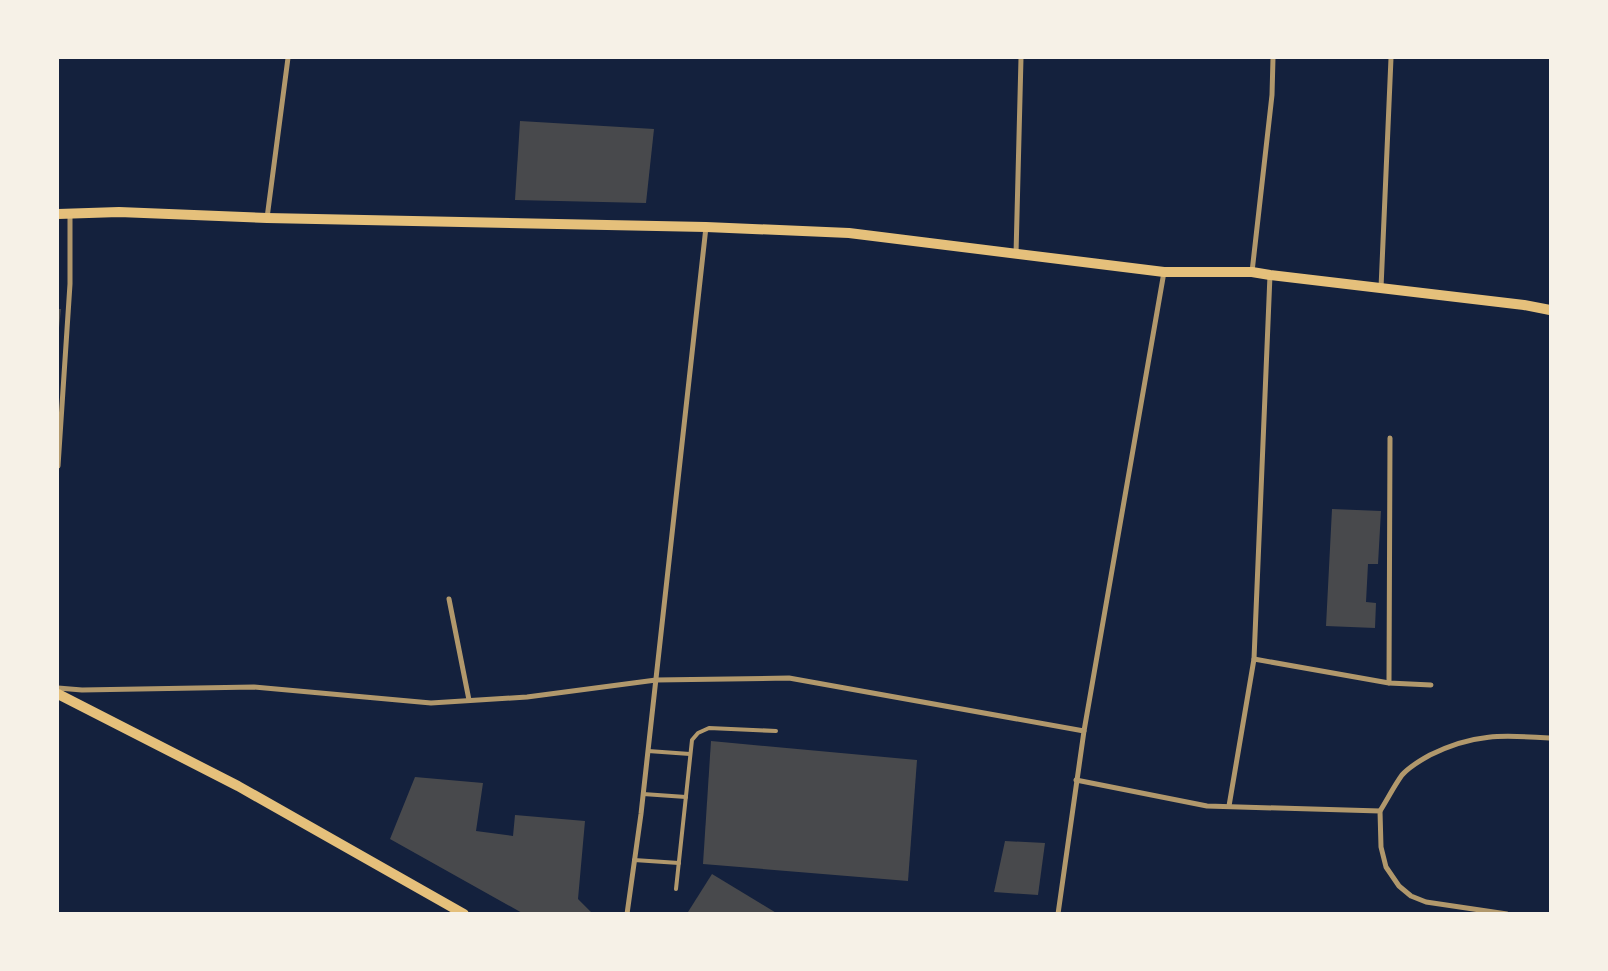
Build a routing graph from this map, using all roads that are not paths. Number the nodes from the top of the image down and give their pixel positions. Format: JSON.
{"nodes":[{"id":1,"x":288,"y":58,"type":"edge"},
{"id":2,"x":1021,"y":58,"type":"edge"},
{"id":3,"x":1274,"y":58,"type":"edge"},
{"id":4,"x":1391,"y":58,"type":"edge"},
{"id":5,"x":58,"y":214,"type":"edge"},
{"id":6,"x":70,"y":214,"type":"junction"},
{"id":7,"x":267,"y":218,"type":"junction"},
{"id":8,"x":706,"y":227,"type":"junction"},
{"id":9,"x":1016,"y":254,"type":"junction"},
{"id":10,"x":1164,"y":272,"type":"junction"},
{"id":11,"x":1252,"y":272,"type":"junction"},
{"id":12,"x":1270,"y":275,"type":"junction"},
{"id":13,"x":1381,"y":288,"type":"junction"},
{"id":14,"x":1550,"y":310,"type":"edge"},
{"id":15,"x":1390,"y":438,"type":"dead end"},
{"id":16,"x":58,"y":466,"type":"edge"},
{"id":17,"x":449,"y":599,"type":"dead end"},
{"id":18,"x":1254,"y":659,"type":"junction"},
{"id":19,"x":656,"y":680,"type":"junction"},
{"id":20,"x":1389,"y":683,"type":"junction"},
{"id":21,"x":1431,"y":685,"type":"dead end"},
{"id":22,"x":58,"y":688,"type":"edge"},
{"id":23,"x":58,"y":694,"type":"edge"},
{"id":24,"x":469,"y":700,"type":"junction"},
{"id":25,"x":776,"y":731,"type":"dead end"},
{"id":26,"x":1084,"y":731,"type":"junction"},
{"id":27,"x":1550,"y":738,"type":"edge"},
{"id":28,"x":648,"y":751,"type":"junction"},
{"id":29,"x":690,"y":754,"type":"junction"},
{"id":30,"x":1076,"y":780,"type":"junction"},
{"id":31,"x":643,"y":794,"type":"junction"},
{"id":32,"x":686,"y":797,"type":"junction"},
{"id":33,"x":1229,"y":806,"type":"junction"},
{"id":34,"x":1380,"y":811,"type":"junction"},
{"id":35,"x":634,"y":860,"type":"junction"},
{"id":36,"x":679,"y":863,"type":"junction"},
{"id":37,"x":676,"y":890,"type":"dead end"},
{"id":38,"x":464,"y":914,"type":"edge"},
{"id":39,"x":627,"y":914,"type":"edge"},
{"id":40,"x":1058,"y":914,"type":"edge"},
{"id":41,"x":1506,"y":914,"type":"edge"}],
"edges":[{"from":1,"to":7,"type":"street"},
{"from":2,"to":9,"type":"street"},
{"from":3,"to":11,"type":"street"},
{"from":4,"to":13,"type":"street"},
{"from":5,"to":6,"type":"main road"},
{"from":6,"to":7,"type":"main road"},
{"from":6,"to":16,"type":"street"},
{"from":7,"to":8,"type":"main road"},
{"from":8,"to":9,"type":"main road"},
{"from":8,"to":19,"type":"street"},
{"from":9,"to":10,"type":"main road"},
{"from":10,"to":11,"type":"main road"},
{"from":10,"to":26,"type":"street"},
{"from":11,"to":12,"type":"main road"},
{"from":12,"to":13,"type":"main road"},
{"from":12,"to":18,"type":"street"},
{"from":13,"to":14,"type":"main road"},
{"from":15,"to":20,"type":"street"},
{"from":17,"to":24,"type":"street"},
{"from":18,"to":20,"type":"street"},
{"from":18,"to":33,"type":"street"},
{"from":19,"to":24,"type":"street"},
{"from":19,"to":26,"type":"street"},
{"from":19,"to":28,"type":"street"},
{"from":20,"to":21,"type":"street"},
{"from":22,"to":24,"type":"street"},
{"from":23,"to":38,"type":"main road"},
{"from":25,"to":29,"type":"lane"},
{"from":26,"to":30,"type":"street"},
{"from":27,"to":34,"type":"street"},
{"from":28,"to":29,"type":"lane"},
{"from":28,"to":31,"type":"street"},
{"from":29,"to":32,"type":"lane"},
{"from":30,"to":33,"type":"street"},
{"from":30,"to":40,"type":"street"},
{"from":31,"to":32,"type":"lane"},
{"from":31,"to":35,"type":"street"},
{"from":32,"to":36,"type":"lane"},
{"from":33,"to":34,"type":"street"},
{"from":34,"to":41,"type":"street"},
{"from":35,"to":36,"type":"lane"},
{"from":35,"to":39,"type":"street"},
{"from":36,"to":37,"type":"lane"}]}
